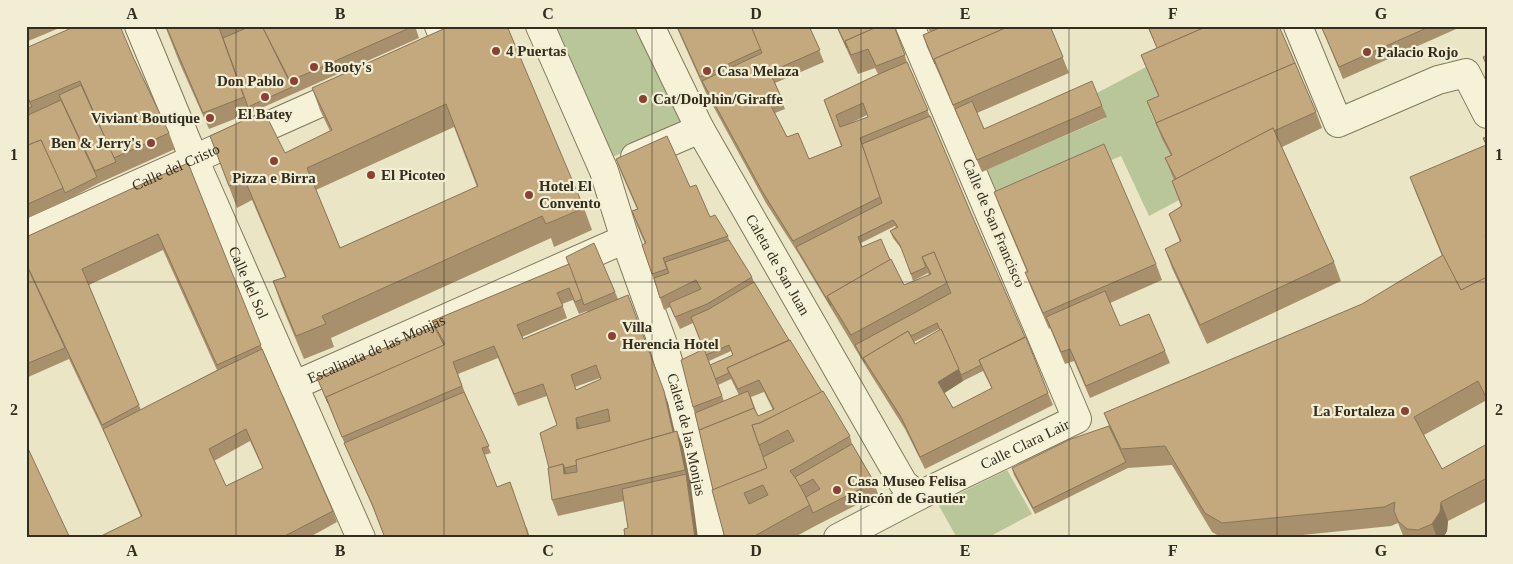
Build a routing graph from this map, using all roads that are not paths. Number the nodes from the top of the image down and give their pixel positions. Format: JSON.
{"nodes":[{"id":1,"x":139,"y":26,"type":"edge"},
{"id":2,"x":540,"y":26,"type":"edge"},
{"id":3,"x":650,"y":26,"type":"edge"},
{"id":4,"x":910,"y":26,"type":"edge"},
{"id":5,"x":1298,"y":26,"type":"edge"},
{"id":6,"x":473,"y":34,"type":"edge"},
{"id":7,"x":438,"y":42,"type":"edge"},
{"id":8,"x":1476,"y":68,"type":"edge"},
{"id":9,"x":375,"y":78,"type":"edge"},
{"id":10,"x":1487,"y":114,"type":"edge"},
{"id":11,"x":700,"y":129,"type":"junction"},
{"id":12,"x":194,"y":159,"type":"junction"},
{"id":13,"x":604,"y":171,"type":"junction"},
{"id":14,"x":26,"y":234,"type":"edge"},
{"id":15,"x":625,"y":238,"type":"junction"},
{"id":16,"x":292,"y":386,"type":"junction"},
{"id":17,"x":1077,"y":419,"type":"joint"},
{"id":18,"x":918,"y":496,"type":"junction"},
{"id":19,"x":354,"y":535,"type":"edge"},
{"id":20,"x":710,"y":538,"type":"edge"},
{"id":21,"x":838,"y":538,"type":"edge"}],
"edges":[{"from":1,"to":12,"type":"street","name":"Calle del Sol"},
{"from":2,"to":13,"type":"street","name":"Caleta de las Monjas"},
{"from":3,"to":11,"type":"street","name":"Caleta de San Juan"},
{"from":4,"to":17,"type":"street","name":"Calle de San Francisco"},
{"from":5,"to":8,"type":"street"},
{"from":6,"to":7,"type":"street"},
{"from":8,"to":10,"type":"street"},
{"from":9,"to":12,"type":"street","name":"Calle del Cristo"},
{"from":11,"to":13,"type":"street"},
{"from":11,"to":18,"type":"street","name":"Caleta de San Juan"},
{"from":12,"to":14,"type":"street","name":"Calle del Cristo"},
{"from":12,"to":16,"type":"street","name":"Calle del Sol"},
{"from":13,"to":15,"type":"street","name":"Caleta de las Monjas"},
{"from":15,"to":16,"type":"street","name":"Escalinata de las Monjas"},
{"from":15,"to":20,"type":"street","name":"Caleta de las Monjas"},
{"from":16,"to":19,"type":"street","name":"Calle del Sol"},
{"from":17,"to":18,"type":"street","name":"Calle Clara Lair"},
{"from":18,"to":21,"type":"street","name":"Calle Clara Lair"}]}
